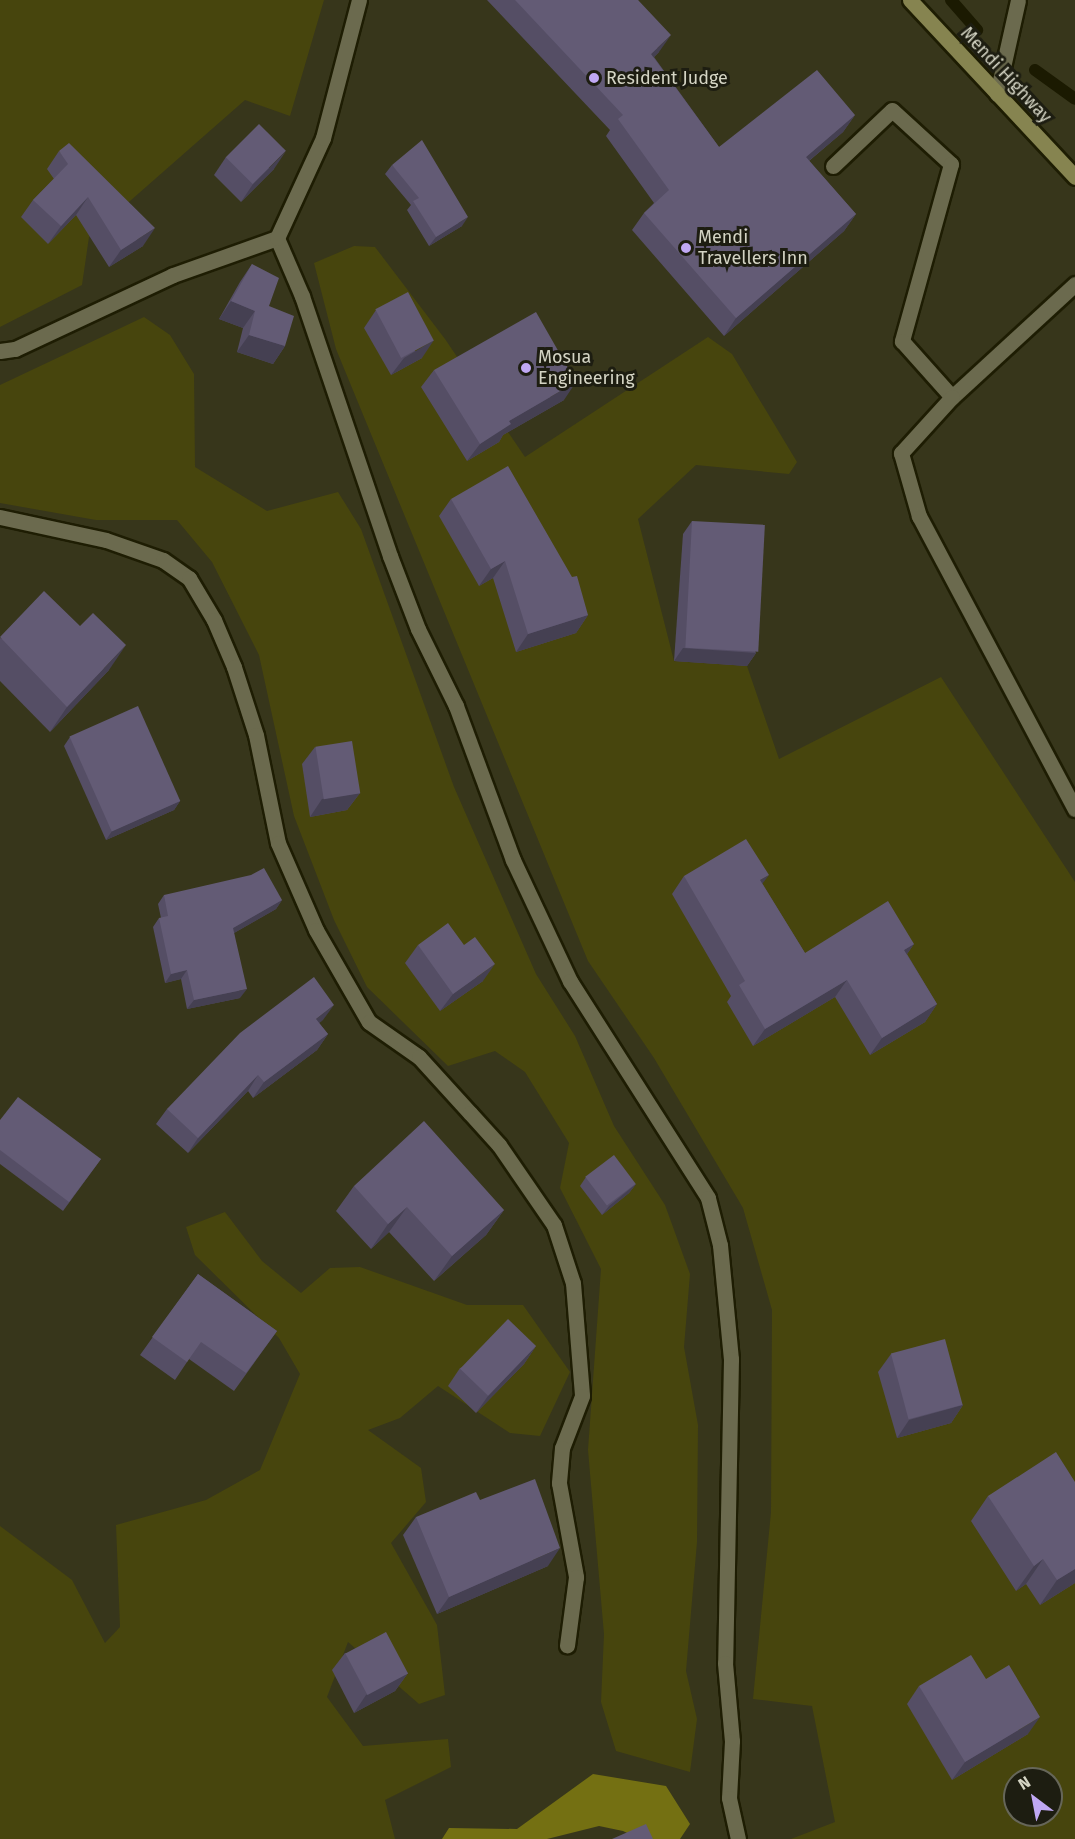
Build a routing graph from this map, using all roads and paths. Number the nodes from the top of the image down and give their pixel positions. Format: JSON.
{"nodes":[{"id":1,"x":359,"y":0,"type":"edge"},
{"id":2,"x":910,"y":0,"type":"edge"},
{"id":3,"x":1018,"y":0,"type":"edge"},
{"id":4,"x":997,"y":94,"type":"junction"},
{"id":5,"x":833,"y":166,"type":"dead end"},
{"id":6,"x":1075,"y":177,"type":"edge"},
{"id":7,"x":277,"y":238,"type":"junction"},
{"id":8,"x":1075,"y":284,"type":"edge"},
{"id":9,"x":0,"y":351,"type":"edge"},
{"id":10,"x":952,"y":397,"type":"junction"},
{"id":11,"x":0,"y":517,"type":"edge"},
{"id":12,"x":1075,"y":809,"type":"edge"},
{"id":13,"x":567,"y":1645,"type":"dead end"},
{"id":14,"x":738,"y":1839,"type":"edge"}],
"edges":[{"from":1,"to":7,"type":"street"},
{"from":2,"to":4,"type":"main road","name":"Mendi Highway"},
{"from":3,"to":4,"type":"street"},
{"from":4,"to":6,"type":"main road","name":"Mendi Highway"},
{"from":5,"to":10,"type":"street"},
{"from":7,"to":9,"type":"street"},
{"from":7,"to":14,"type":"street"},
{"from":8,"to":10,"type":"street"},
{"from":10,"to":12,"type":"street"},
{"from":11,"to":13,"type":"street"}]}
